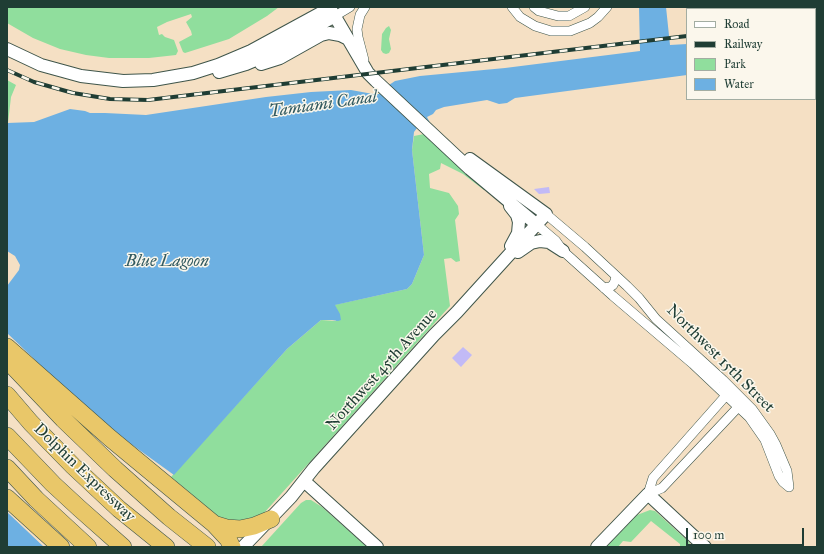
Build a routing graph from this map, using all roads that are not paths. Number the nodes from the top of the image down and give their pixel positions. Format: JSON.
{"nodes":[{"id":1,"x":350,"y":7,"type":"edge"},
{"id":2,"x":365,"y":7,"type":"edge"},
{"id":3,"x":512,"y":7,"type":"edge"},
{"id":4,"x":534,"y":7,"type":"edge"},
{"id":5,"x":585,"y":7,"type":"edge"},
{"id":6,"x":607,"y":7,"type":"edge"},
{"id":7,"x":333,"y":10,"type":"edge"},
{"id":8,"x":348,"y":40,"type":"junction"},
{"id":9,"x":7,"y":49,"type":"edge"},
{"id":10,"x":220,"y":71,"type":"junction"},
{"id":11,"x":194,"y":73,"type":"junction"},
{"id":12,"x":372,"y":77,"type":"junction"},
{"id":13,"x":427,"y":128,"type":"junction"},
{"id":14,"x":503,"y":196,"type":"junction"},
{"id":15,"x":546,"y":214,"type":"junction"},
{"id":16,"x":536,"y":224,"type":"junction"},
{"id":17,"x":563,"y":250,"type":"junction"},
{"id":18,"x":502,"y":263,"type":"junction"},
{"id":19,"x":616,"y":276,"type":"junction"},
{"id":20,"x":604,"y":288,"type":"junction"},
{"id":21,"x":7,"y":347,"type":"edge"},
{"id":22,"x":7,"y":360,"type":"edge"},
{"id":23,"x":729,"y":392,"type":"junction"},
{"id":24,"x":7,"y":395,"type":"edge"},
{"id":25,"x":742,"y":404,"type":"junction"},
{"id":26,"x":699,"y":425,"type":"junction"},
{"id":27,"x":7,"y":436,"type":"edge"},
{"id":28,"x":712,"y":437,"type":"junction"},
{"id":29,"x":7,"y":468,"type":"edge"},
{"id":30,"x":304,"y":481,"type":"junction"},
{"id":31,"x":648,"y":494,"type":"junction"},
{"id":32,"x":7,"y":498,"type":"edge"},
{"id":33,"x":271,"y":519,"type":"junction"},
{"id":34,"x":214,"y":524,"type":"junction"},
{"id":35,"x":61,"y":547,"type":"edge"},
{"id":36,"x":88,"y":547,"type":"edge"},
{"id":37,"x":123,"y":547,"type":"edge"},
{"id":38,"x":166,"y":547,"type":"edge"},
{"id":39,"x":207,"y":547,"type":"edge"},
{"id":40,"x":232,"y":547,"type":"edge"},
{"id":41,"x":243,"y":547,"type":"edge"},
{"id":42,"x":377,"y":547,"type":"edge"},
{"id":43,"x":597,"y":547,"type":"edge"},
{"id":44,"x":705,"y":547,"type":"edge"}],
"edges":[{"from":1,"to":7,"type":"street"},
{"from":2,"to":12,"type":"street"},
{"from":3,"to":6,"type":"street"},
{"from":4,"to":5,"type":"street"},
{"from":7,"to":8,"type":"street","name":"Northwest 15th Street"},
{"from":7,"to":10,"type":"street"},
{"from":7,"to":11,"type":"street"},
{"from":8,"to":10,"type":"street"},
{"from":8,"to":12,"type":"street","name":"Northwest 15th Street"},
{"from":9,"to":11,"type":"street"},
{"from":10,"to":11,"type":"street"},
{"from":12,"to":13,"type":"street","name":"Northwest 15th Street"},
{"from":13,"to":14,"type":"street","name":"Northwest 15th Street"},
{"from":13,"to":15,"type":"street","name":"Northwest 15th Street"},
{"from":14,"to":16,"type":"street","name":"Northwest 15th Street"},
{"from":14,"to":18,"type":"street"},
{"from":15,"to":16,"type":"street","name":"Northwest 45th Avenue"},
{"from":15,"to":19,"type":"street","name":"Northwest 15th Street"},
{"from":16,"to":17,"type":"street","name":"Northwest 15th Street"},
{"from":16,"to":18,"type":"street","name":"Northwest 45th Avenue"},
{"from":17,"to":18,"type":"street"},
{"from":17,"to":20,"type":"street","name":"Northwest 15th Street"},
{"from":18,"to":30,"type":"street","name":"Northwest 45th Avenue"},
{"from":19,"to":20,"type":"street"},
{"from":19,"to":23,"type":"street","name":"Northwest 15th Street"},
{"from":20,"to":23,"type":"street","name":"Northwest 15th Street"},
{"from":21,"to":34,"type":"highway"},
{"from":22,"to":39,"type":"highway"},
{"from":23,"to":25,"type":"street","name":"Northwest 15th Street"},
{"from":23,"to":26,"type":"street"},
{"from":24,"to":38,"type":"highway","name":"Dolphin Expressway"},
{"from":25,"to":25,"type":"street","name":"Northwest 15th Street"},
{"from":25,"to":28,"type":"street"},
{"from":26,"to":28,"type":"street"},
{"from":26,"to":31,"type":"street"},
{"from":27,"to":37,"type":"highway","name":"Dolphin Expressway"},
{"from":28,"to":31,"type":"street"},
{"from":29,"to":36,"type":"highway"},
{"from":30,"to":33,"type":"street","name":"Northwest 45th Avenue"},
{"from":30,"to":42,"type":"street"},
{"from":31,"to":43,"type":"street"},
{"from":31,"to":44,"type":"street"},
{"from":32,"to":35,"type":"highway"},
{"from":33,"to":34,"type":"highway"},
{"from":33,"to":41,"type":"street","name":"Northwest 45th Avenue"},
{"from":34,"to":40,"type":"highway"}]}
